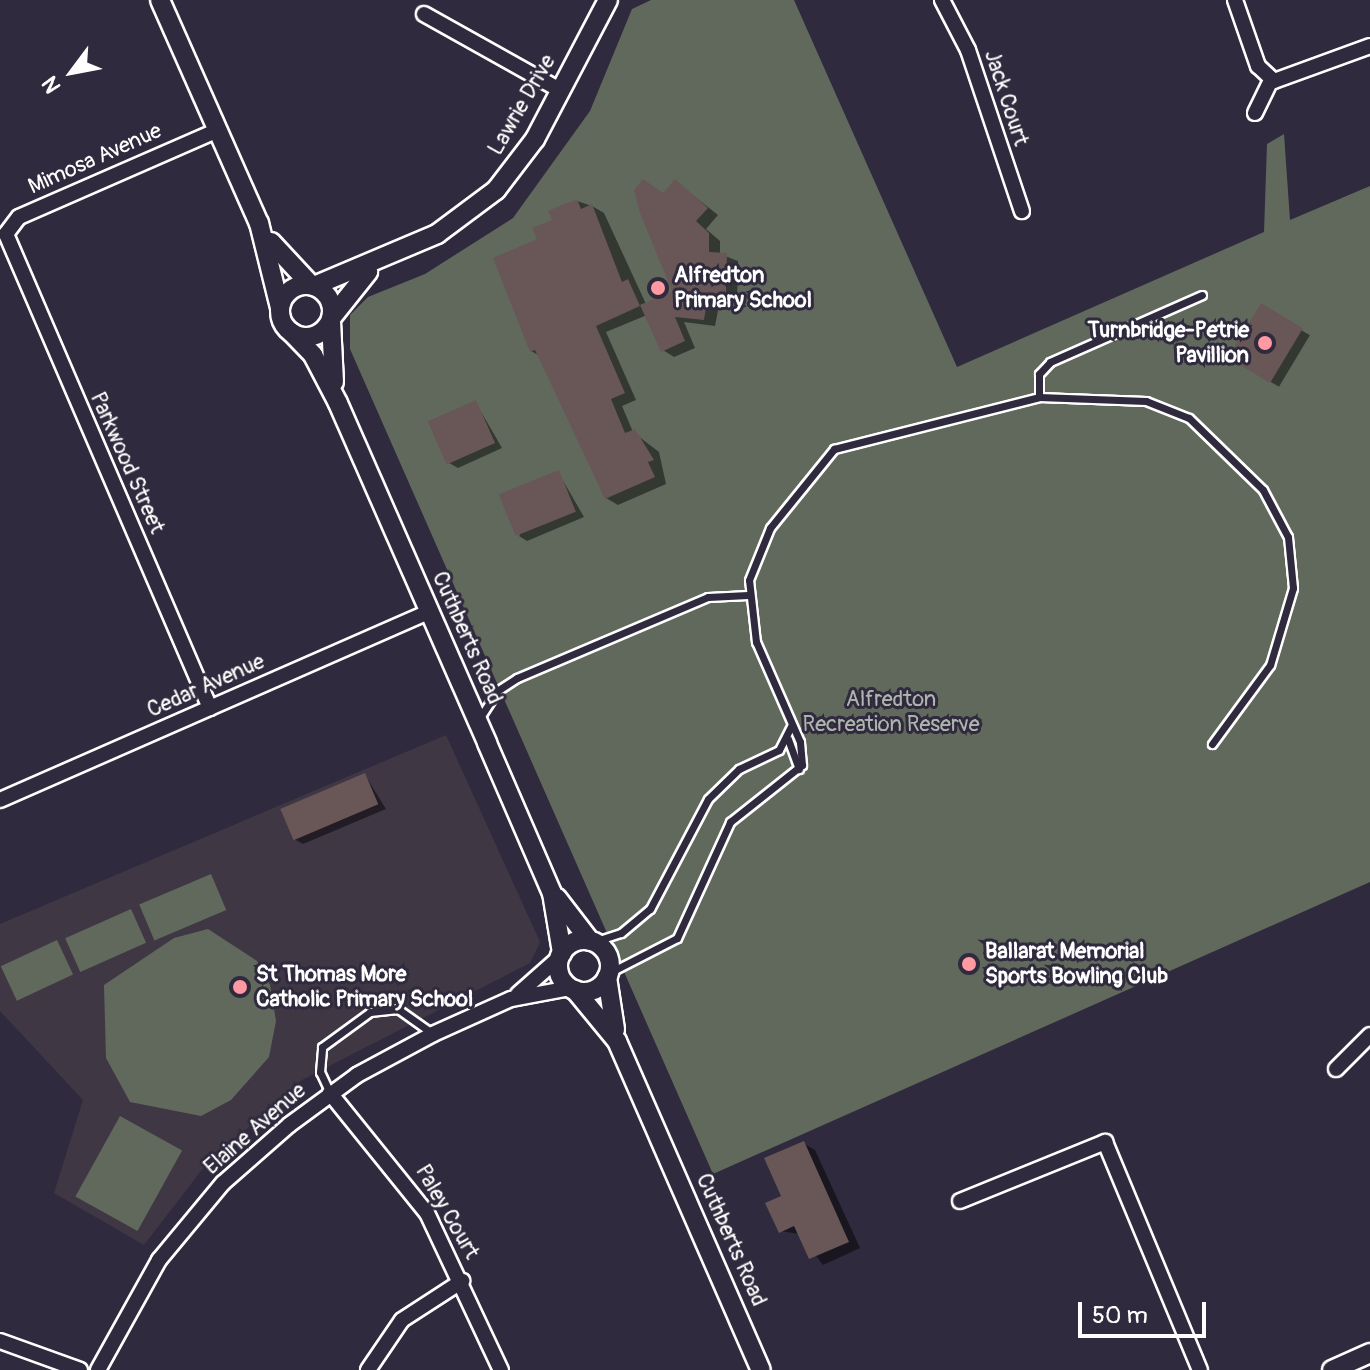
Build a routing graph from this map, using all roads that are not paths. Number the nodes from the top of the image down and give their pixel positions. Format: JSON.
{"nodes":[{"id":1,"x":160,"y":0,"type":"edge"},
{"id":2,"x":608,"y":0,"type":"edge"},
{"id":3,"x":942,"y":0,"type":"edge"},
{"id":4,"x":1235,"y":0,"type":"edge"},
{"id":5,"x":424,"y":14,"type":"dead end"},
{"id":6,"x":1370,"y":46,"type":"edge"},
{"id":7,"x":1271,"y":80,"type":"junction"},
{"id":8,"x":560,"y":90,"type":"junction"},
{"id":9,"x":1255,"y":113,"type":"dead end"},
{"id":10,"x":216,"y":131,"type":"junction"},
{"id":11,"x":1022,"y":211,"type":"dead end"},
{"id":12,"x":259,"y":223,"type":"junction"},
{"id":13,"x":3,"y":234,"type":"edge"},
{"id":14,"x":375,"y":264,"type":"junction"},
{"id":15,"x":313,"y":285,"type":"junction"},
{"id":16,"x":1202,"y":295,"type":"dead end"},
{"id":17,"x":280,"y":308,"type":"junction"},
{"id":18,"x":331,"y":319,"type":"junction"},
{"id":19,"x":291,"y":332,"type":"junction"},
{"id":20,"x":1039,"y":397,"type":"junction"},
{"id":21,"x":338,"y":403,"type":"junction"},
{"id":22,"x":748,"y":595,"type":"junction"},
{"id":23,"x":429,"y":612,"type":"junction"},
{"id":24,"x":210,"y":708,"type":"junction"},
{"id":25,"x":478,"y":722,"type":"junction"},
{"id":26,"x":791,"y":723,"type":"junction"},
{"id":27,"x":788,"y":739,"type":"junction"},
{"id":28,"x":1212,"y":744,"type":"dead end"},
{"id":29,"x":799,"y":769,"type":"junction"},
{"id":30,"x":0,"y":800,"type":"edge"},
{"id":31,"x":552,"y":893,"type":"junction"},
{"id":32,"x":591,"y":941,"type":"junction"},
{"id":33,"x":561,"y":955,"type":"junction"},
{"id":34,"x":608,"y":975,"type":"junction"},
{"id":35,"x":573,"y":989,"type":"junction"},
{"id":36,"x":511,"y":999,"type":"junction"},
{"id":37,"x":433,"y":1034,"type":"junction"},
{"id":38,"x":1370,"y":1035,"type":"edge"},
{"id":39,"x":617,"y":1041,"type":"junction"},
{"id":40,"x":1336,"y":1069,"type":"dead end"},
{"id":41,"x":330,"y":1093,"type":"junction"},
{"id":42,"x":960,"y":1201,"type":"dead end"},
{"id":43,"x":462,"y":1281,"type":"junction"},
{"id":44,"x":0,"y":1341,"type":"edge"},
{"id":45,"x":1370,"y":1353,"type":"edge"},
{"id":46,"x":1338,"y":1369,"type":"edge"},
{"id":47,"x":80,"y":1370,"type":"edge"},
{"id":48,"x":98,"y":1370,"type":"edge"},
{"id":49,"x":368,"y":1370,"type":"edge"},
{"id":50,"x":501,"y":1370,"type":"edge"},
{"id":51,"x":761,"y":1370,"type":"edge"},
{"id":52,"x":1200,"y":1370,"type":"edge"}],
"edges":[{"from":1,"to":10,"type":"street"},
{"from":2,"to":8,"type":"street","name":"Lawrie Drive"},
{"from":3,"to":11,"type":"street","name":"Jack Court"},
{"from":4,"to":7,"type":"street"},
{"from":5,"to":8,"type":"street"},
{"from":6,"to":7,"type":"street"},
{"from":7,"to":9,"type":"street"},
{"from":8,"to":14,"type":"street","name":"Lawrie Drive"},
{"from":10,"to":12,"type":"street"},
{"from":10,"to":13,"type":"street","name":"Mimosa Avenue"},
{"from":12,"to":15,"type":"street"},
{"from":12,"to":17,"type":"street"},
{"from":13,"to":24,"type":"street","name":"Parkwood Street"},
{"from":14,"to":15,"type":"street","name":"Lawrie Drive"},
{"from":14,"to":18,"type":"street","name":"Lawrie Drive"},
{"from":15,"to":17,"type":"street"},
{"from":15,"to":18,"type":"street"},
{"from":16,"to":20,"type":"lane"},
{"from":17,"to":19,"type":"street"},
{"from":18,"to":19,"type":"street"},
{"from":18,"to":21,"type":"street","name":"Cuthberts Road"},
{"from":19,"to":21,"type":"street","name":"Cuthberts Road"},
{"from":20,"to":22,"type":"lane"},
{"from":20,"to":28,"type":"lane"},
{"from":21,"to":23,"type":"street","name":"Cuthberts Road"},
{"from":22,"to":25,"type":"lane"},
{"from":22,"to":26,"type":"lane"},
{"from":23,"to":24,"type":"street","name":"Cedar Avenue"},
{"from":23,"to":25,"type":"street","name":"Cuthberts Road"},
{"from":24,"to":30,"type":"street","name":"Cedar Avenue"},
{"from":25,"to":31,"type":"street","name":"Cuthberts Road"},
{"from":26,"to":27,"type":"lane"},
{"from":26,"to":29,"type":"lane"},
{"from":27,"to":29,"type":"lane"},
{"from":27,"to":32,"type":"lane"},
{"from":29,"to":34,"type":"lane"},
{"from":31,"to":32,"type":"street","name":"Cuthberts Road"},
{"from":31,"to":33,"type":"street","name":"Cuthberts Road"},
{"from":32,"to":33,"type":"street"},
{"from":32,"to":34,"type":"street"},
{"from":33,"to":35,"type":"street"},
{"from":33,"to":36,"type":"street","name":"Elaine Avenue"},
{"from":34,"to":35,"type":"street"},
{"from":34,"to":39,"type":"street","name":"Cuthberts Road"},
{"from":35,"to":36,"type":"street","name":"Elaine Avenue"},
{"from":35,"to":39,"type":"street","name":"Cuthberts Road"},
{"from":36,"to":37,"type":"street","name":"Elaine Avenue"},
{"from":37,"to":41,"type":"street","name":"Elaine Avenue"},
{"from":37,"to":41,"type":"lane"},
{"from":38,"to":40,"type":"street"},
{"from":39,"to":51,"type":"street","name":"Cuthberts Road"},
{"from":41,"to":43,"type":"street","name":"Paley Court"},
{"from":41,"to":48,"type":"street","name":"Elaine Avenue"},
{"from":42,"to":52,"type":"street"},
{"from":43,"to":49,"type":"street"},
{"from":43,"to":50,"type":"street","name":"Paley Court"},
{"from":44,"to":47,"type":"street"},
{"from":45,"to":46,"type":"street"}]}
